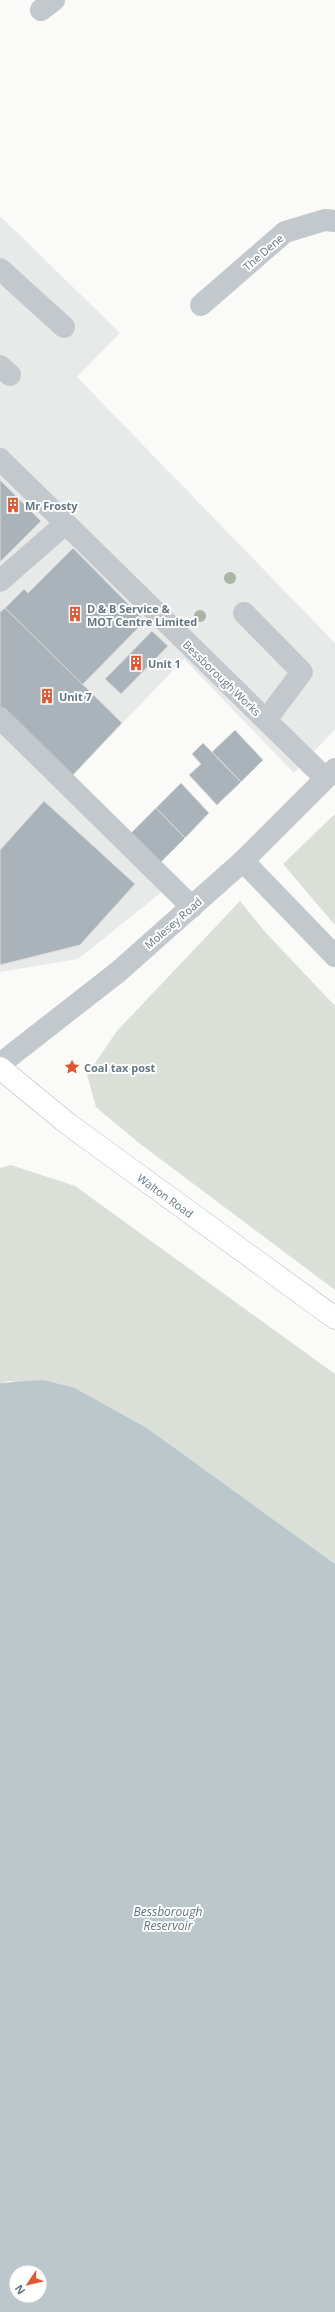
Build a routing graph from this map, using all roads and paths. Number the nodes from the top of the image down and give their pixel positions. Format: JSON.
{"nodes":[{"id":1,"x":335,"y":221,"type":"edge"},
{"id":2,"x":0,"y":269,"type":"edge"},
{"id":3,"x":201,"y":305,"type":"dead end"},
{"id":4,"x":64,"y":327,"type":"dead end"},
{"id":5,"x":0,"y":459,"type":"edge"},
{"id":6,"x":65,"y":524,"type":"junction"},
{"id":7,"x":0,"y":581,"type":"edge"},
{"id":8,"x":244,"y":613,"type":"dead end"},
{"id":9,"x":0,"y":718,"type":"edge"},
{"id":10,"x":266,"y":720,"type":"junction"},
{"id":11,"x":330,"y":774,"type":"edge"},
{"id":12,"x":243,"y":861,"type":"junction"},
{"id":13,"x":192,"y":906,"type":"junction"},
{"id":14,"x":335,"y":956,"type":"edge"},
{"id":15,"x":0,"y":1064,"type":"edge"},
{"id":16,"x":0,"y":1068,"type":"edge"},
{"id":17,"x":335,"y":1318,"type":"edge"}],
"edges":[{"from":1,"to":3,"type":"street","name":"The Dene"},
{"from":2,"to":4,"type":"street"},
{"from":5,"to":6,"type":"street","name":"Bessborough Works"},
{"from":6,"to":7,"type":"street"},
{"from":6,"to":10,"type":"street","name":"Bessborough Works"},
{"from":8,"to":10,"type":"street"},
{"from":9,"to":13,"type":"street"},
{"from":10,"to":11,"type":"street","name":"Bessborough Works"},
{"from":11,"to":12,"type":"street","name":"Molesey Road"},
{"from":12,"to":13,"type":"street","name":"Molesey Road"},
{"from":12,"to":14,"type":"street"},
{"from":13,"to":15,"type":"street","name":"Molesey Road"},
{"from":16,"to":17,"type":"main road","name":"Walton Road"}]}
